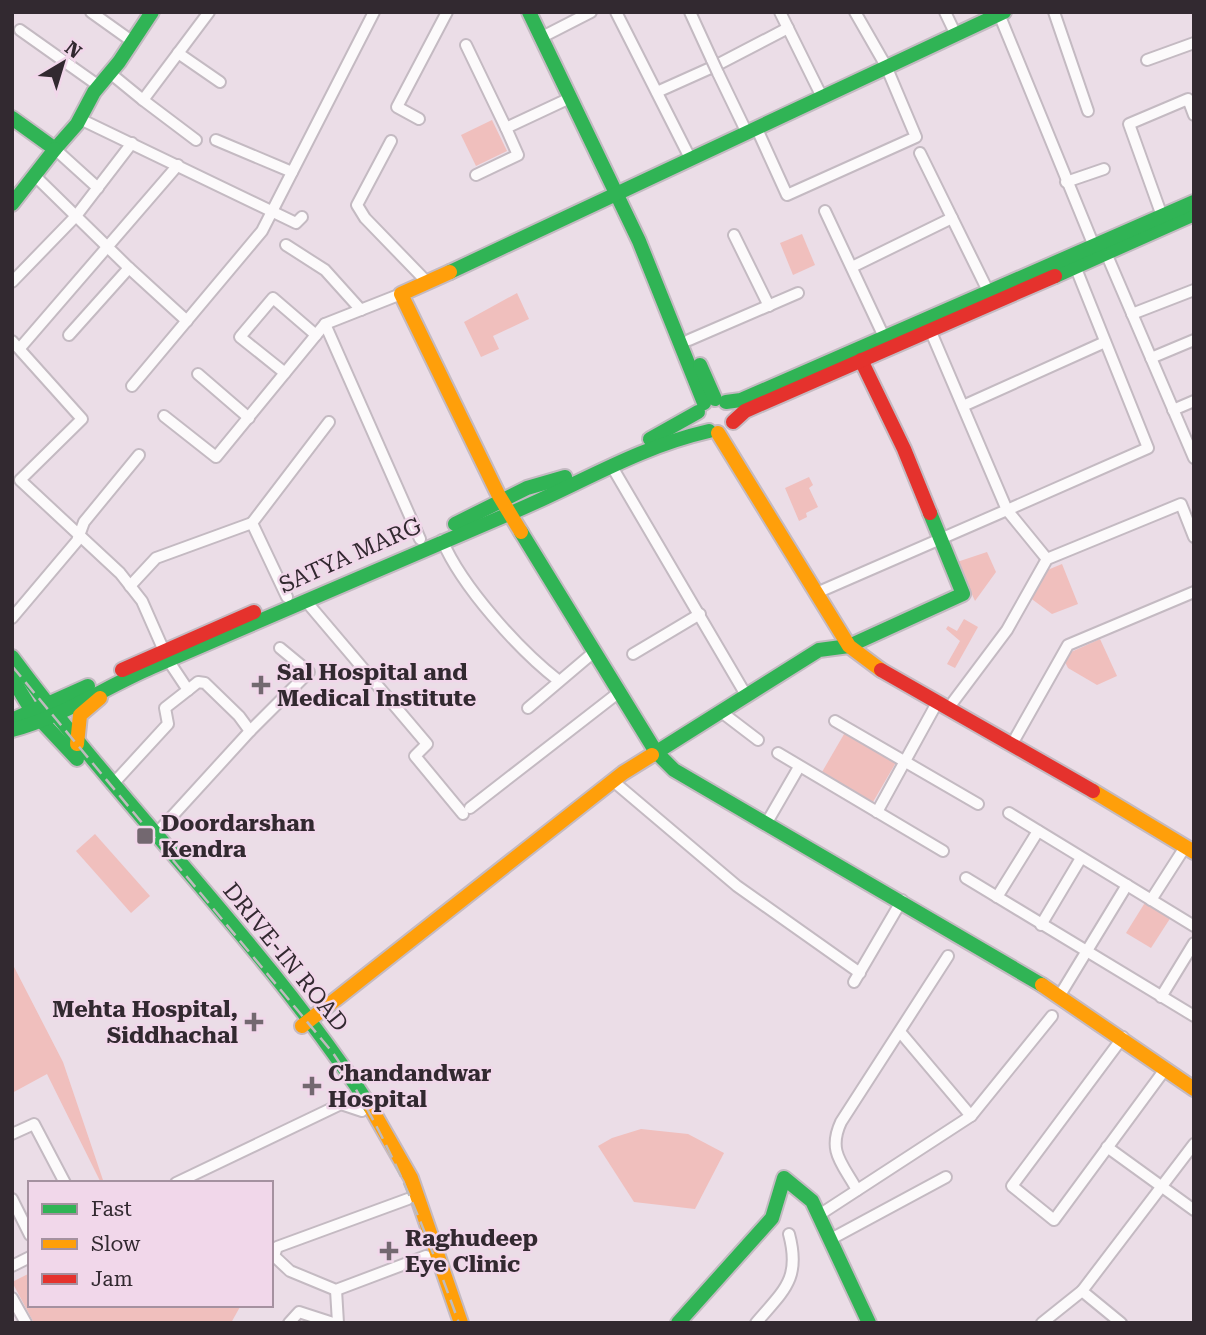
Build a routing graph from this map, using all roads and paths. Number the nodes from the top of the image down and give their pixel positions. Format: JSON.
{"nodes":[{"id":1,"x":91,"y":12,"type":"edge"},
{"id":2,"x":152,"y":12,"type":"edge"},
{"id":3,"x":209,"y":12,"type":"edge"},
{"id":4,"x":374,"y":12,"type":"edge"},
{"id":5,"x":447,"y":12,"type":"edge"},
{"id":6,"x":529,"y":12,"type":"edge"},
{"id":7,"x":537,"y":12,"type":"edge"},
{"id":8,"x":591,"y":12,"type":"edge"},
{"id":9,"x":616,"y":12,"type":"edge"},
{"id":10,"x":690,"y":12,"type":"edge"},
{"id":11,"x":780,"y":12,"type":"edge"},
{"id":12,"x":855,"y":12,"type":"edge"},
{"id":13,"x":944,"y":12,"type":"edge"},
{"id":14,"x":1054,"y":12,"type":"edge"},
{"id":15,"x":1002,"y":13,"type":"edge"},
{"id":16,"x":788,"y":28,"type":"junction"},
{"id":17,"x":20,"y":30,"type":"dead end"},
{"id":18,"x":548,"y":34,"type":"junction"},
{"id":19,"x":956,"y":35,"type":"junction"},
{"id":20,"x":133,"y":42,"type":"junction"},
{"id":21,"x":1194,"y":44,"type":"edge"},
{"id":22,"x":466,"y":45,"type":"dead end"},
{"id":23,"x":178,"y":53,"type":"junction"},
{"id":24,"x":1147,"y":60,"type":"dead end"},
{"id":25,"x":886,"y":66,"type":"junction"},
{"id":26,"x":110,"y":73,"type":"junction"},
{"id":27,"x":220,"y":82,"type":"dead end"},
{"id":28,"x":99,"y":86,"type":"junction"},
{"id":29,"x":657,"y":92,"type":"junction"},
{"id":30,"x":821,"y":95,"type":"junction"},
{"id":31,"x":570,"y":98,"type":"junction"},
{"id":32,"x":143,"y":100,"type":"junction"},
{"id":33,"x":1088,"y":111,"type":"dead end"},
{"id":34,"x":1194,"y":115,"type":"edge"},
{"id":35,"x":12,"y":118,"type":"edge"},
{"id":36,"x":79,"y":119,"type":"junction"},
{"id":37,"x":419,"y":119,"type":"dead end"},
{"id":38,"x":506,"y":128,"type":"junction"},
{"id":39,"x":751,"y":129,"type":"junction"},
{"id":40,"x":196,"y":140,"type":"dead end"},
{"id":41,"x":216,"y":140,"type":"dead end"},
{"id":42,"x":391,"y":141,"type":"dead end"},
{"id":43,"x":132,"y":143,"type":"junction"},
{"id":44,"x":55,"y":149,"type":"junction"},
{"id":45,"x":920,"y":153,"type":"dead end"},
{"id":46,"x":690,"y":158,"type":"junction"},
{"id":47,"x":178,"y":165,"type":"junction"},
{"id":48,"x":1104,"y":169,"type":"dead end"},
{"id":49,"x":292,"y":172,"type":"junction"},
{"id":50,"x":476,"y":175,"type":"dead end"},
{"id":51,"x":35,"y":176,"type":"junction"},
{"id":52,"x":1066,"y":182,"type":"junction"},
{"id":53,"x":97,"y":188,"type":"junction"},
{"id":54,"x":620,"y":191,"type":"junction"},
{"id":55,"x":1194,"y":202,"type":"edge"},
{"id":56,"x":12,"y":204,"type":"edge"},
{"id":57,"x":273,"y":209,"type":"junction"},
{"id":58,"x":825,"y":211,"type":"dead end"},
{"id":59,"x":1194,"y":214,"type":"edge"},
{"id":60,"x":76,"y":216,"type":"junction"},
{"id":61,"x":1162,"y":216,"type":"junction"},
{"id":62,"x":302,"y":217,"type":"dead end"},
{"id":63,"x":952,"y":218,"type":"junction"},
{"id":64,"x":734,"y":235,"type":"dead end"},
{"id":65,"x":286,"y":246,"type":"dead end"},
{"id":66,"x":107,"y":247,"type":"junction"},
{"id":67,"x":1100,"y":249,"type":"junction"},
{"id":68,"x":1075,"y":266,"type":"junction"},
{"id":69,"x":852,"y":267,"type":"junction"},
{"id":70,"x":129,"y":268,"type":"junction"},
{"id":71,"x":12,"y":282,"type":"edge"},
{"id":72,"x":427,"y":282,"type":"junction"},
{"id":73,"x":1191,"y":291,"type":"edge"},
{"id":74,"x":798,"y":293,"type":"dead end"},
{"id":75,"x":989,"y":293,"type":"junction"},
{"id":76,"x":401,"y":294,"type":"junction"},
{"id":77,"x":1194,"y":305,"type":"edge"},
{"id":78,"x":769,"y":306,"type":"junction"},
{"id":79,"x":361,"y":310,"type":"junction"},
{"id":80,"x":1132,"y":314,"type":"junction"},
{"id":81,"x":187,"y":321,"type":"junction"},
{"id":82,"x":325,"y":324,"type":"junction"},
{"id":83,"x":926,"y":330,"type":"junction"},
{"id":84,"x":69,"y":335,"type":"dead end"},
{"id":85,"x":316,"y":335,"type":"junction"},
{"id":86,"x":885,"y":339,"type":"junction"},
{"id":87,"x":689,"y":340,"type":"junction"},
{"id":88,"x":1194,"y":340,"type":"edge"},
{"id":89,"x":1105,"y":342,"type":"junction"},
{"id":90,"x":16,"y":344,"type":"edge"},
{"id":91,"x":1151,"y":358,"type":"junction"},
{"id":92,"x":860,"y":360,"type":"junction"},
{"id":93,"x":285,"y":373,"type":"junction"},
{"id":94,"x":198,"y":374,"type":"dead end"},
{"id":95,"x":132,"y":386,"type":"dead end"},
{"id":96,"x":1194,"y":401,"type":"edge"},
{"id":97,"x":711,"y":404,"type":"junction"},
{"id":98,"x":963,"y":406,"type":"junction"},
{"id":99,"x":1173,"y":410,"type":"junction"},
{"id":100,"x":164,"y":416,"type":"dead end"},
{"id":101,"x":249,"y":418,"type":"junction"},
{"id":102,"x":329,"y":422,"type":"dead end"},
{"id":103,"x":722,"y":429,"type":"junction"},
{"id":104,"x":139,"y":455,"type":"dead end"},
{"id":105,"x":1194,"y":458,"type":"edge"},
{"id":106,"x":611,"y":465,"type":"junction"},
{"id":107,"x":16,"y":476,"type":"edge"},
{"id":108,"x":502,"y":500,"type":"junction"},
{"id":109,"x":1007,"y":510,"type":"junction"},
{"id":110,"x":512,"y":515,"type":"junction"},
{"id":111,"x":252,"y":523,"type":"junction"},
{"id":112,"x":79,"y":535,"type":"junction"},
{"id":113,"x":1194,"y":537,"type":"edge"},
{"id":114,"x":940,"y":538,"type":"junction"},
{"id":115,"x":420,"y":539,"type":"junction"},
{"id":116,"x":442,"y":540,"type":"junction"},
{"id":117,"x":1047,"y":559,"type":"junction"},
{"id":118,"x":130,"y":586,"type":"junction"},
{"id":119,"x":821,"y":591,"type":"dead end"},
{"id":120,"x":1194,"y":592,"type":"edge"},
{"id":121,"x":288,"y":597,"type":"junction"},
{"id":122,"x":305,"y":600,"type":"junction"},
{"id":123,"x":700,"y":614,"type":"junction"},
{"id":124,"x":12,"y":618,"type":"edge"},
{"id":125,"x":852,"y":644,"type":"junction"},
{"id":126,"x":280,"y":648,"type":"dead end"},
{"id":127,"x":594,"y":652,"type":"junction"},
{"id":128,"x":632,"y":654,"type":"dead end"},
{"id":129,"x":166,"y":655,"type":"junction"},
{"id":130,"x":12,"y":657,"type":"edge"},
{"id":131,"x":12,"y":678,"type":"edge"},
{"id":132,"x":120,"y":681,"type":"junction"},
{"id":133,"x":559,"y":681,"type":"junction"},
{"id":134,"x":188,"y":690,"type":"junction"},
{"id":135,"x":618,"y":693,"type":"junction"},
{"id":136,"x":746,"y":695,"type":"junction"},
{"id":137,"x":946,"y":702,"type":"junction"},
{"id":138,"x":528,"y":708,"type":"dead end"},
{"id":139,"x":720,"y":711,"type":"junction"},
{"id":140,"x":43,"y":713,"type":"junction"},
{"id":141,"x":12,"y":720,"type":"edge"},
{"id":142,"x":835,"y":721,"type":"dead end"},
{"id":143,"x":12,"y":730,"type":"edge"},
{"id":144,"x":250,"y":731,"type":"junction"},
{"id":145,"x":1016,"y":737,"type":"junction"},
{"id":146,"x":758,"y":740,"type":"dead end"},
{"id":147,"x":77,"y":744,"type":"junction"},
{"id":148,"x":656,"y":752,"type":"junction"},
{"id":149,"x":778,"y":753,"type":"dead end"},
{"id":150,"x":905,"y":762,"type":"junction"},
{"id":151,"x":799,"y":766,"type":"junction"},
{"id":152,"x":613,"y":781,"type":"junction"},
{"id":153,"x":112,"y":785,"type":"junction"},
{"id":154,"x":978,"y":804,"type":"dead end"},
{"id":155,"x":877,"y":812,"type":"junction"},
{"id":156,"x":1009,"y":813,"type":"dead end"},
{"id":157,"x":766,"y":824,"type":"junction"},
{"id":158,"x":1038,"y":831,"type":"junction"},
{"id":159,"x":155,"y":835,"type":"junction"},
{"id":160,"x":1191,"y":847,"type":"edge"},
{"id":161,"x":943,"y":851,"type":"dead end"},
{"id":162,"x":1082,"y":858,"type":"junction"},
{"id":163,"x":966,"y":878,"type":"dead end"},
{"id":164,"x":1127,"y":885,"type":"junction"},
{"id":165,"x":997,"y":897,"type":"junction"},
{"id":166,"x":902,"y":900,"type":"junction"},
{"id":167,"x":1151,"y":900,"type":"junction"},
{"id":168,"x":1041,"y":925,"type":"junction"},
{"id":169,"x":1194,"y":926,"type":"edge"},
{"id":170,"x":1194,"y":943,"type":"edge"},
{"id":171,"x":1084,"y":952,"type":"junction"},
{"id":172,"x":948,"y":956,"type":"dead end"},
{"id":173,"x":1060,"y":995,"type":"junction"},
{"id":174,"x":1161,"y":997,"type":"junction"},
{"id":175,"x":1052,"y":1016,"type":"dead end"},
{"id":176,"x":1194,"y":1016,"type":"edge"},
{"id":177,"x":306,"y":1023,"type":"junction"},
{"id":178,"x":901,"y":1033,"type":"junction"},
{"id":179,"x":1123,"y":1037,"type":"junction"},
{"id":180,"x":1166,"y":1068,"type":"junction"},
{"id":181,"x":1194,"y":1088,"type":"edge"},
{"id":182,"x":362,"y":1111,"type":"junction"},
{"id":183,"x":971,"y":1116,"type":"junction"},
{"id":184,"x":12,"y":1134,"type":"edge"},
{"id":185,"x":1194,"y":1144,"type":"edge"},
{"id":186,"x":1107,"y":1147,"type":"junction"},
{"id":187,"x":946,"y":1177,"type":"dead end"},
{"id":188,"x":64,"y":1181,"type":"edge"},
{"id":189,"x":180,"y":1181,"type":"edge"},
{"id":190,"x":1163,"y":1186,"type":"junction"},
{"id":191,"x":857,"y":1190,"type":"junction"},
{"id":192,"x":12,"y":1199,"type":"edge"},
{"id":193,"x":408,"y":1199,"type":"junction"},
{"id":194,"x":1194,"y":1210,"type":"edge"},
{"id":195,"x":819,"y":1215,"type":"junction"},
{"id":196,"x":28,"y":1231,"type":"edge"},
{"id":197,"x":789,"y":1234,"type":"dead end"},
{"id":198,"x":831,"y":1239,"type":"junction"},
{"id":199,"x":426,"y":1256,"type":"junction"},
{"id":200,"x":28,"y":1258,"type":"edge"},
{"id":201,"x":12,"y":1266,"type":"edge"},
{"id":202,"x":336,"y":1290,"type":"junction"},
{"id":203,"x":1083,"y":1291,"type":"junction"},
{"id":204,"x":12,"y":1298,"type":"edge"},
{"id":205,"x":26,"y":1323,"type":"edge"},
{"id":206,"x":289,"y":1323,"type":"edge"},
{"id":207,"x":335,"y":1323,"type":"edge"},
{"id":208,"x":451,"y":1323,"type":"edge"},
{"id":209,"x":461,"y":1323,"type":"edge"},
{"id":210,"x":678,"y":1323,"type":"edge"},
{"id":211,"x":756,"y":1323,"type":"edge"},
{"id":212,"x":869,"y":1323,"type":"edge"},
{"id":213,"x":1042,"y":1323,"type":"edge"},
{"id":214,"x":1121,"y":1323,"type":"edge"}],
"edges":[{"from":1,"to":20,"type":"street"},
{"from":2,"to":20,"type":"street"},
{"from":3,"to":23,"type":"street"},
{"from":4,"to":49,"type":"street"},
{"from":5,"to":37,"type":"street"},
{"from":6,"to":31,"type":"street"},
{"from":7,"to":18,"type":"street"},
{"from":8,"to":18,"type":"street"},
{"from":9,"to":29,"type":"street"},
{"from":10,"to":39,"type":"street","bridge":true},
{"from":11,"to":16,"type":"street"},
{"from":12,"to":25,"type":"street"},
{"from":13,"to":19,"type":"street"},
{"from":14,"to":33,"type":"street"},
{"from":15,"to":19,"type":"street"},
{"from":15,"to":52,"type":"street"},
{"from":16,"to":29,"type":"street"},
{"from":16,"to":30,"type":"street"},
{"from":17,"to":28,"type":"street"},
{"from":18,"to":54,"type":"street"},
{"from":19,"to":25,"type":"street"},
{"from":20,"to":26,"type":"street"},
{"from":21,"to":24,"type":"street"},
{"from":22,"to":38,"type":"street"},
{"from":23,"to":27,"type":"street"},
{"from":23,"to":32,"type":"street"},
{"from":25,"to":30,"type":"street"},
{"from":25,"to":39,"type":"street"},
{"from":26,"to":28,"type":"street"},
{"from":26,"to":32,"type":"street"},
{"from":28,"to":36,"type":"street"},
{"from":29,"to":46,"type":"street"},
{"from":30,"to":39,"type":"street"},
{"from":31,"to":38,"type":"street"},
{"from":31,"to":54,"type":"street"},
{"from":32,"to":40,"type":"street"},
{"from":34,"to":61,"type":"street"},
{"from":35,"to":44,"type":"street"},
{"from":36,"to":43,"type":"street"},
{"from":36,"to":44,"type":"street"},
{"from":38,"to":50,"type":"street"},
{"from":39,"to":46,"type":"street"},
{"from":41,"to":49,"type":"street"},
{"from":42,"to":72,"type":"street"},
{"from":43,"to":47,"type":"street"},
{"from":43,"to":53,"type":"street"},
{"from":44,"to":51,"type":"street"},
{"from":44,"to":53,"type":"street"},
{"from":45,"to":63,"type":"street"},
{"from":46,"to":54,"type":"street"},
{"from":47,"to":57,"type":"street"},
{"from":47,"to":66,"type":"street"},
{"from":48,"to":52,"type":"street"},
{"from":49,"to":57,"type":"street"},
{"from":51,"to":56,"type":"street"},
{"from":51,"to":60,"type":"street"},
{"from":52,"to":67,"type":"street"},
{"from":53,"to":60,"type":"street"},
{"from":54,"to":72,"type":"street"},
{"from":54,"to":87,"type":"street"},
{"from":54,"to":97,"type":"street"},
{"from":55,"to":61,"type":"street"},
{"from":57,"to":62,"type":"street"},
{"from":57,"to":81,"type":"street"},
{"from":58,"to":69,"type":"street"},
{"from":59,"to":67,"type":"street"},
{"from":60,"to":66,"type":"street"},
{"from":60,"to":71,"type":"street"},
{"from":61,"to":67,"type":"street"},
{"from":63,"to":69,"type":"street"},
{"from":63,"to":75,"type":"street"},
{"from":64,"to":78,"type":"street"},
{"from":65,"to":79,"type":"street"},
{"from":66,"to":70,"type":"street"},
{"from":66,"to":90,"type":"street"},
{"from":67,"to":68,"type":"street"},
{"from":67,"to":75,"type":"street"},
{"from":67,"to":80,"type":"street"},
{"from":68,"to":83,"type":"street"},
{"from":68,"to":89,"type":"street"},
{"from":69,"to":86,"type":"street"},
{"from":70,"to":81,"type":"street"},
{"from":70,"to":84,"type":"street"},
{"from":72,"to":76,"type":"street"},
{"from":73,"to":77,"type":"street"},
{"from":73,"to":80,"type":"street"},
{"from":74,"to":78,"type":"street"},
{"from":75,"to":83,"type":"street"},
{"from":76,"to":79,"type":"street"},
{"from":76,"to":108,"type":"street"},
{"from":78,"to":87,"type":"street"},
{"from":79,"to":82,"type":"street"},
{"from":80,"to":91,"type":"street"},
{"from":81,"to":95,"type":"street"},
{"from":82,"to":85,"type":"street"},
{"from":82,"to":115,"type":"street"},
{"from":83,"to":86,"type":"street","name":"SATYA MARG"},
{"from":83,"to":92,"type":"street"},
{"from":83,"to":98,"type":"street"},
{"from":85,"to":93,"type":"street"},
{"from":85,"to":93,"type":"street"},
{"from":86,"to":97,"type":"street","name":"SATYA MARG"},
{"from":87,"to":97,"type":"street"},
{"from":88,"to":91,"type":"street"},
{"from":89,"to":98,"type":"street"},
{"from":89,"to":109,"type":"street"},
{"from":90,"to":107,"type":"street"},
{"from":91,"to":99,"type":"street"},
{"from":92,"to":103,"type":"street"},
{"from":92,"to":114,"type":"street"},
{"from":93,"to":101,"type":"street"},
{"from":94,"to":101,"type":"street"},
{"from":96,"to":99,"type":"street"},
{"from":97,"to":103,"type":"street"},
{"from":97,"to":103,"type":"street"},
{"from":97,"to":108,"type":"street","name":"SATYA MARG"},
{"from":98,"to":109,"type":"street"},
{"from":99,"to":105,"type":"street"},
{"from":100,"to":101,"type":"street"},
{"from":102,"to":111,"type":"street"},
{"from":103,"to":106,"type":"street","name":"SATYA MARG"},
{"from":103,"to":125,"type":"street"},
{"from":104,"to":112,"type":"street"},
{"from":106,"to":110,"type":"street","name":"SATYA MARG"},
{"from":106,"to":123,"type":"street"},
{"from":107,"to":112,"type":"street"},
{"from":108,"to":110,"type":"street"},
{"from":108,"to":115,"type":"street","name":"SATYA MARG"},
{"from":109,"to":114,"type":"street"},
{"from":109,"to":117,"type":"street"},
{"from":110,"to":116,"type":"street","name":"SATYA MARG"},
{"from":110,"to":127,"type":"street"},
{"from":111,"to":118,"type":"street"},
{"from":111,"to":121,"type":"street"},
{"from":112,"to":118,"type":"street"},
{"from":112,"to":124,"type":"street"},
{"from":113,"to":117,"type":"street"},
{"from":114,"to":119,"type":"street"},
{"from":114,"to":125,"type":"street"},
{"from":115,"to":121,"type":"street","name":"SATYA MARG"},
{"from":116,"to":122,"type":"street","name":"SATYA MARG"},
{"from":116,"to":133,"type":"street"},
{"from":117,"to":137,"type":"street"},
{"from":118,"to":129,"type":"street"},
{"from":120,"to":145,"type":"street"},
{"from":121,"to":129,"type":"street","name":"SATYA MARG"},
{"from":122,"to":129,"type":"street","name":"SATYA MARG"},
{"from":122,"to":135,"type":"street"},
{"from":123,"to":128,"type":"street"},
{"from":123,"to":136,"type":"street"},
{"from":125,"to":136,"type":"street"},
{"from":125,"to":137,"type":"street"},
{"from":126,"to":144,"type":"street"},
{"from":127,"to":133,"type":"street"},
{"from":127,"to":135,"type":"street"},
{"from":129,"to":132,"type":"street","name":"SATYA MARG"},
{"from":129,"to":134,"type":"street"},
{"from":129,"to":140,"type":"street","name":"SATYA MARG"},
{"from":130,"to":140,"type":"street","name":"DRIVE-IN ROAD"},
{"from":131,"to":140,"type":"street","name":"DRIVE-IN ROAD"},
{"from":132,"to":140,"type":"street","name":"SATYA MARG"},
{"from":132,"to":147,"type":"street"},
{"from":133,"to":138,"type":"street"},
{"from":134,"to":144,"type":"street"},
{"from":134,"to":153,"type":"street"},
{"from":135,"to":148,"type":"street"},
{"from":136,"to":139,"type":"street"},
{"from":137,"to":145,"type":"street"},
{"from":137,"to":150,"type":"street"},
{"from":137,"to":160,"type":"street"},
{"from":139,"to":146,"type":"street"},
{"from":139,"to":148,"type":"street"},
{"from":140,"to":141,"type":"street","name":"SATYA MARG"},
{"from":140,"to":143,"type":"street","name":"SATYA MARG"},
{"from":140,"to":147,"type":"street","name":"DRIVE-IN ROAD"},
{"from":140,"to":177,"type":"street","name":"DRIVE-IN ROAD"},
{"from":142,"to":150,"type":"street"},
{"from":144,"to":159,"type":"street"},
{"from":145,"to":160,"type":"street"},
{"from":147,"to":153,"type":"street","name":"DRIVE-IN ROAD"},
{"from":148,"to":152,"type":"street"},
{"from":148,"to":157,"type":"street"},
{"from":149,"to":151,"type":"street"},
{"from":150,"to":154,"type":"street"},
{"from":150,"to":155,"type":"street"},
{"from":151,"to":155,"type":"street"},
{"from":151,"to":157,"type":"street"},
{"from":152,"to":166,"type":"street"},
{"from":152,"to":177,"type":"street"},
{"from":153,"to":159,"type":"street","name":"DRIVE-IN ROAD"},
{"from":155,"to":161,"type":"street"},
{"from":156,"to":158,"type":"street"},
{"from":157,"to":166,"type":"street"},
{"from":158,"to":162,"type":"street"},
{"from":158,"to":165,"type":"street"},
{"from":159,"to":177,"type":"street","name":"DRIVE-IN ROAD"},
{"from":160,"to":167,"type":"street"},
{"from":162,"to":164,"type":"street"},
{"from":162,"to":168,"type":"street"},
{"from":163,"to":165,"type":"street"},
{"from":164,"to":167,"type":"street"},
{"from":164,"to":171,"type":"street"},
{"from":165,"to":168,"type":"street"},
{"from":166,"to":173,"type":"street"},
{"from":167,"to":169,"type":"street"},
{"from":168,"to":171,"type":"street"},
{"from":170,"to":174,"type":"street"},
{"from":171,"to":173,"type":"street"},
{"from":171,"to":174,"type":"street"},
{"from":172,"to":178,"type":"street"},
{"from":173,"to":179,"type":"street"},
{"from":174,"to":176,"type":"street"},
{"from":175,"to":183,"type":"street"},
{"from":177,"to":182,"type":"street","name":"DRIVE-IN ROAD"},
{"from":177,"to":209,"type":"street","name":"DRIVE-IN ROAD"},
{"from":178,"to":183,"type":"street"},
{"from":178,"to":191,"type":"street"},
{"from":179,"to":180,"type":"street"},
{"from":179,"to":186,"type":"street"},
{"from":180,"to":181,"type":"street"},
{"from":180,"to":186,"type":"street"},
{"from":182,"to":189,"type":"street"},
{"from":182,"to":193,"type":"street","name":"DRIVE-IN ROAD"},
{"from":183,"to":191,"type":"street"},
{"from":184,"to":188,"type":"street"},
{"from":185,"to":190,"type":"street"},
{"from":186,"to":190,"type":"street"},
{"from":187,"to":198,"type":"street"},
{"from":190,"to":194,"type":"street"},
{"from":190,"to":203,"type":"street"},
{"from":191,"to":195,"type":"street"},
{"from":192,"to":196,"type":"street"},
{"from":193,"to":199,"type":"street","name":"DRIVE-IN ROAD"},
{"from":193,"to":202,"type":"street"},
{"from":195,"to":198,"type":"street"},
{"from":195,"to":210,"type":"street"},
{"from":197,"to":211,"type":"street"},
{"from":198,"to":212,"type":"street"},
{"from":199,"to":202,"type":"street"},
{"from":199,"to":208,"type":"street","name":"DRIVE-IN ROAD"},
{"from":200,"to":201,"type":"street"},
{"from":202,"to":207,"type":"street"},
{"from":203,"to":213,"type":"street"},
{"from":203,"to":214,"type":"street"},
{"from":204,"to":205,"type":"street"},
{"from":206,"to":207,"type":"street"}]}
